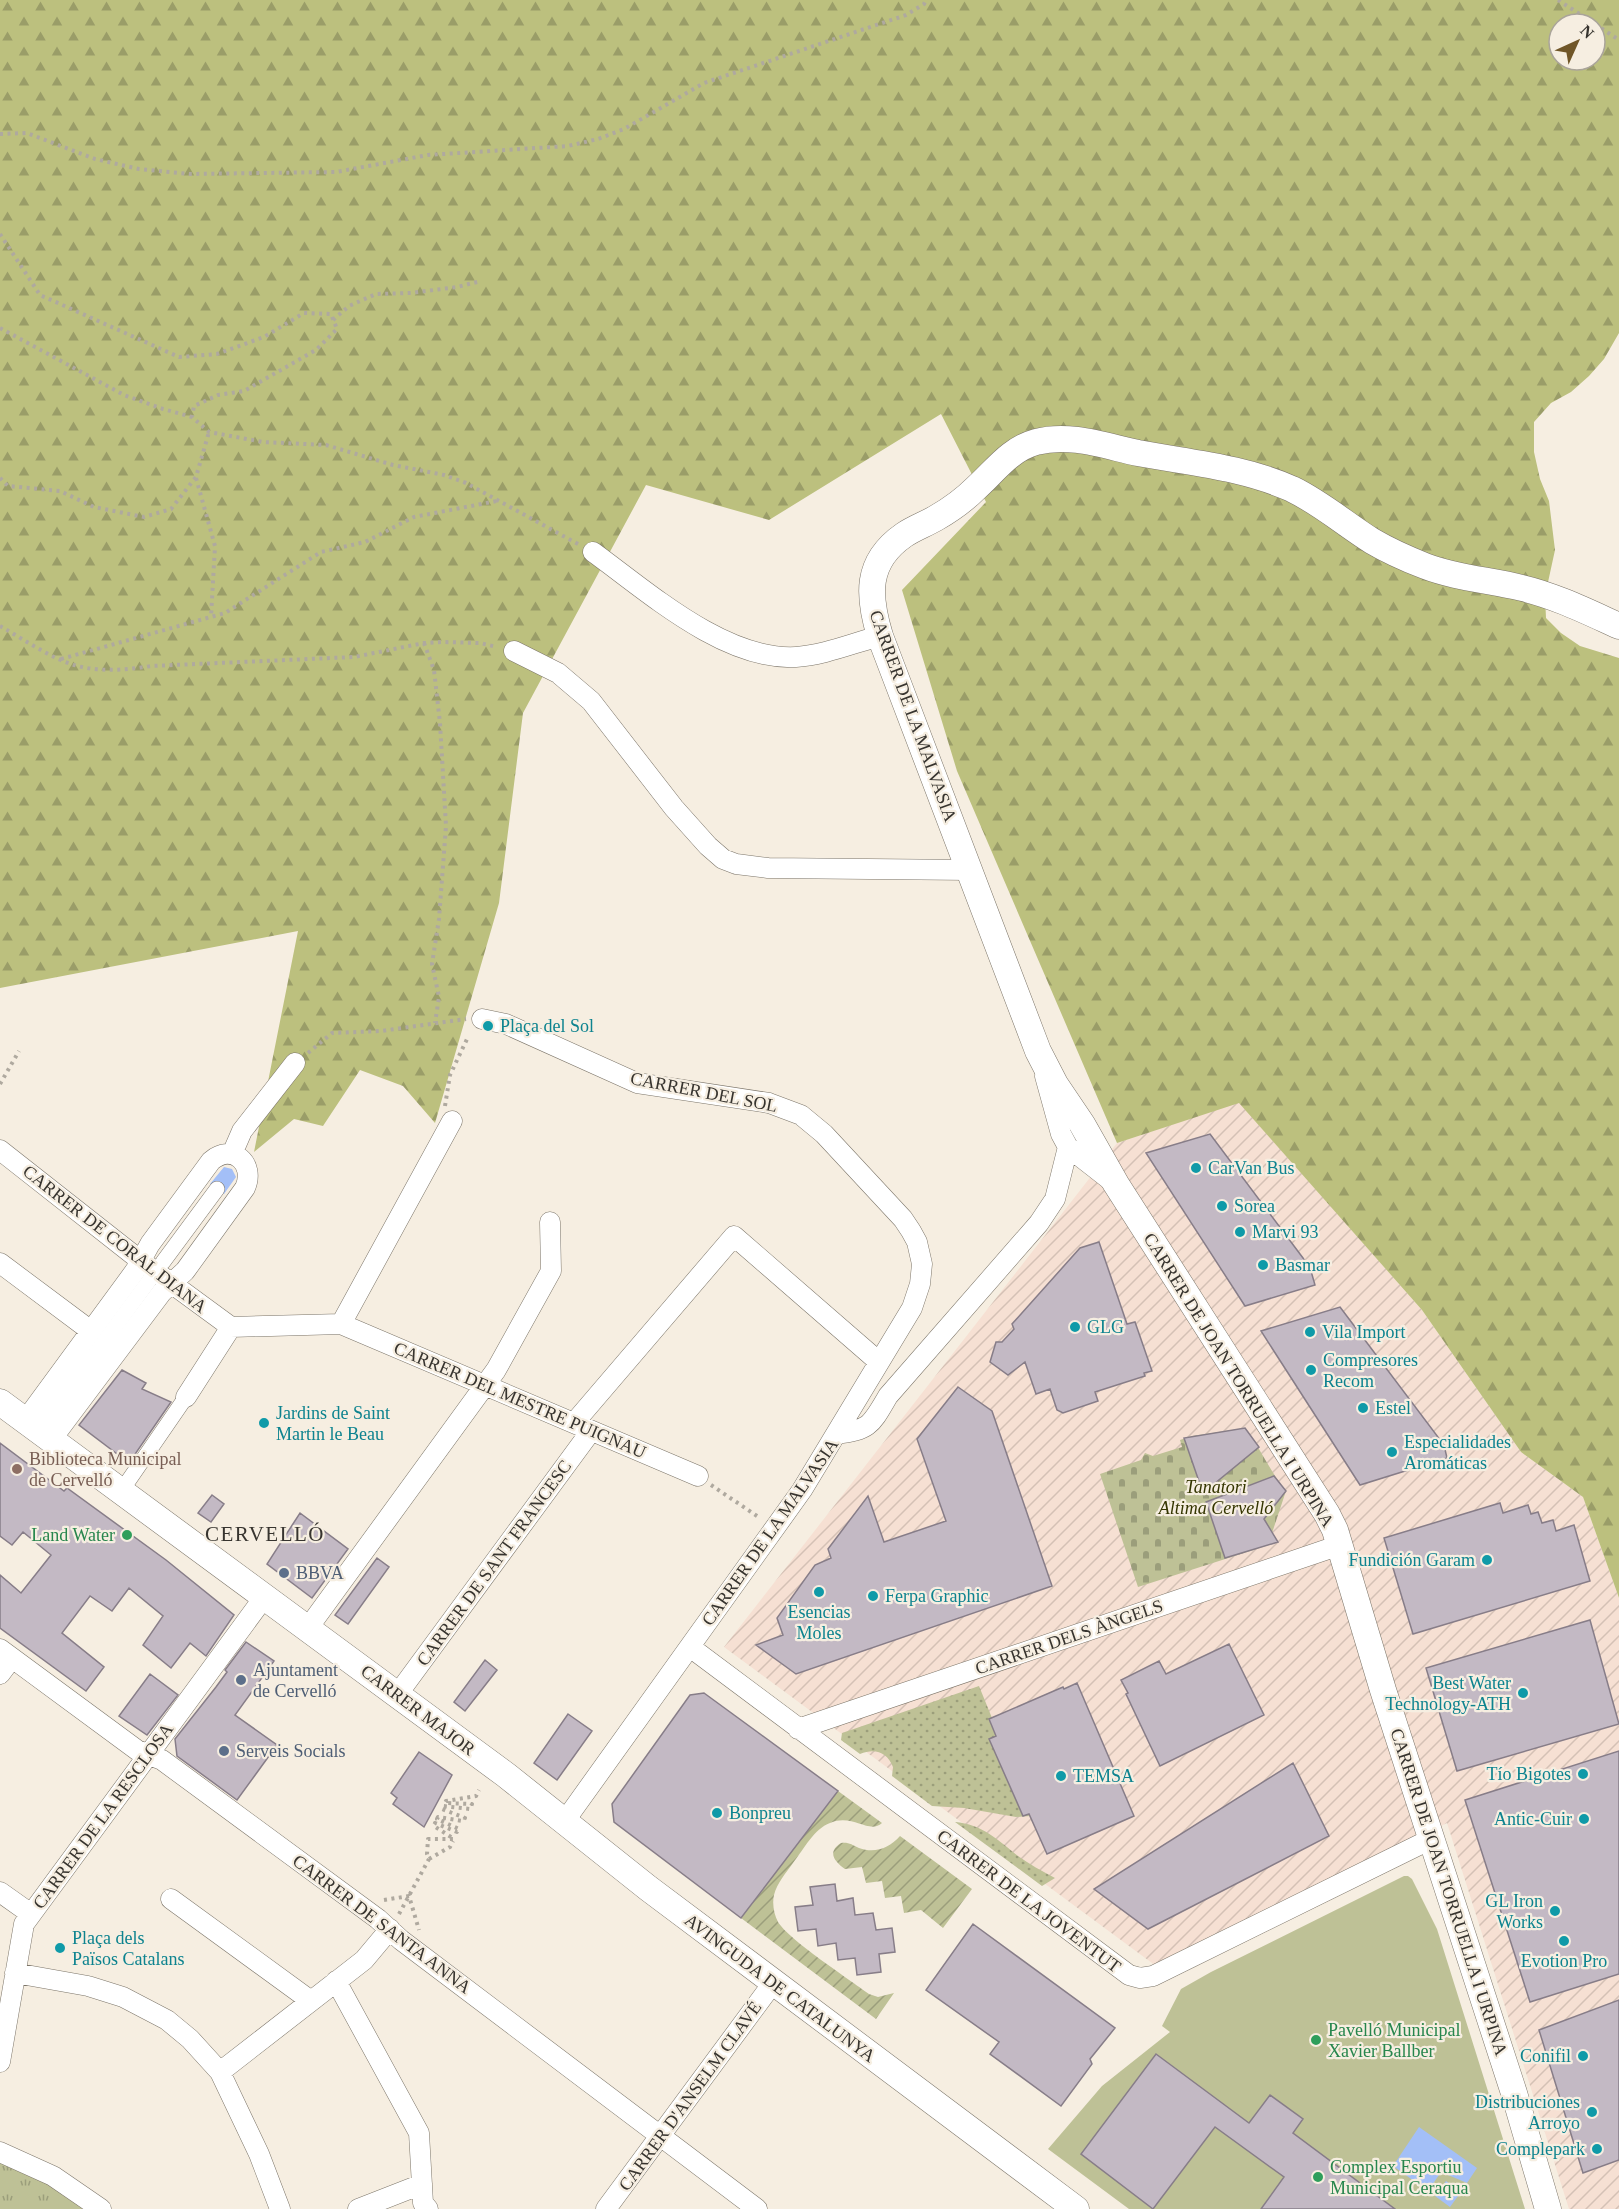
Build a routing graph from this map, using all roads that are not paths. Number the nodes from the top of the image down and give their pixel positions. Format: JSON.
{"nodes":[{"id":1,"x":592,"y":552,"type":"road end"},
{"id":2,"x":1619,"y":626,"type":"edge"},
{"id":3,"x":880,"y":636,"type":"junction"},
{"id":4,"x":514,"y":651,"type":"road end"},
{"id":5,"x":970,"y":870,"type":"junction"},
{"id":6,"x":482,"y":1019,"type":"road end"},
{"id":7,"x":1038,"y":1051,"type":"junction"},
{"id":8,"x":296,"y":1063,"type":"road end"},
{"id":9,"x":452,"y":1121,"type":"road end"},
{"id":10,"x":1068,"y":1147,"type":"junction"},
{"id":11,"x":0,"y":1150,"type":"edge"},
{"id":12,"x":232,"y":1154,"type":"junction"},
{"id":13,"x":1116,"y":1184,"type":"junction"},
{"id":14,"x":217,"y":1189,"type":"dead end"},
{"id":15,"x":550,"y":1222,"type":"dead end"},
{"id":16,"x":155,"y":1247,"type":"dead end"},
{"id":17,"x":165,"y":1259,"type":"junction"},
{"id":18,"x":0,"y":1263,"type":"edge"},
{"id":19,"x":156,"y":1277,"type":"junction"},
{"id":20,"x":341,"y":1324,"type":"junction"},
{"id":21,"x":231,"y":1327,"type":"junction"},
{"id":22,"x":91,"y":1331,"type":"junction"},
{"id":23,"x":879,"y":1362,"type":"junction"},
{"id":24,"x":486,"y":1384,"type":"junction"},
{"id":25,"x":186,"y":1397,"type":"joint"},
{"id":26,"x":0,"y":1402,"type":"edge"},
{"id":27,"x":46,"y":1420,"type":"junction"},
{"id":28,"x":582,"y":1427,"type":"junction"},
{"id":29,"x":836,"y":1434,"type":"junction"},
{"id":30,"x":698,"y":1476,"type":"road end"},
{"id":31,"x":122,"y":1490,"type":"junction"},
{"id":32,"x":1340,"y":1545,"type":"junction"},
{"id":33,"x":265,"y":1596,"type":"junction"},
{"id":34,"x":308,"y":1628,"type":"junction"},
{"id":35,"x":690,"y":1647,"type":"junction"},
{"id":36,"x":6,"y":1653,"type":"edge"},
{"id":37,"x":0,"y":1674,"type":"edge"},
{"id":38,"x":398,"y":1695,"type":"junction"},
{"id":39,"x":798,"y":1729,"type":"junction"},
{"id":40,"x":148,"y":1754,"type":"junction"},
{"id":41,"x":488,"y":1762,"type":"joint"},
{"id":42,"x":564,"y":1822,"type":"junction"},
{"id":43,"x":1431,"y":1839,"type":"junction"},
{"id":44,"x":0,"y":1892,"type":"edge"},
{"id":45,"x":171,"y":1899,"type":"dead end"},
{"id":46,"x":31,"y":1914,"type":"junction"},
{"id":47,"x":392,"y":1925,"type":"junction"},
{"id":48,"x":15,"y":1973,"type":"junction"},
{"id":49,"x":336,"y":1982,"type":"junction"},
{"id":50,"x":773,"y":1983,"type":"junction"},
{"id":51,"x":311,"y":2001,"type":"junction"},
{"id":52,"x":3,"y":2025,"type":"edge"},
{"id":53,"x":0,"y":2062,"type":"edge"},
{"id":54,"x":220,"y":2072,"type":"junction"},
{"id":55,"x":660,"y":2136,"type":"junction"},
{"id":56,"x":0,"y":2152,"type":"edge"},
{"id":57,"x":422,"y":2184,"type":"junction"},
{"id":58,"x":750,"y":2207,"type":"edge"},
{"id":59,"x":101,"y":2209,"type":"edge"},
{"id":60,"x":280,"y":2209,"type":"edge"},
{"id":61,"x":358,"y":2209,"type":"edge"},
{"id":62,"x":428,"y":2209,"type":"edge"},
{"id":63,"x":606,"y":2209,"type":"edge"},
{"id":64,"x":1076,"y":2209,"type":"edge"},
{"id":65,"x":1548,"y":2209,"type":"edge"}],
"edges":[{"from":1,"to":3,"type":"street"},
{"from":2,"to":3,"type":"street","name":"CARRER DE LA MALVASIA"},
{"from":3,"to":5,"type":"street","name":"CARRER DE LA MALVASIA"},
{"from":4,"to":5,"type":"street"},
{"from":5,"to":7,"type":"street","name":"CARRER DE LA MALVASIA"},
{"from":6,"to":23,"type":"street","name":"CARRER DEL SOL"},
{"from":7,"to":10,"type":"street","name":"CARRER DE LA MALVASIA"},
{"from":7,"to":13,"type":"street","name":"CARRER DE JOAN TORRUELLA I URPINA"},
{"from":8,"to":12,"type":"street"},
{"from":9,"to":20,"type":"street"},
{"from":10,"to":13,"type":"street"},
{"from":10,"to":29,"type":"street","name":"CARRER DE LA MALVASIA"},
{"from":11,"to":19,"type":"street","name":"CARRER DE CORAL DIANA"},
{"from":12,"to":19,"type":"street"},
{"from":12,"to":19,"type":"street"},
{"from":13,"to":32,"type":"street","name":"CARRER DE JOAN TORRUELLA I URPINA"},
{"from":14,"to":17,"type":"street"},
{"from":15,"to":24,"type":"street"},
{"from":16,"to":17,"type":"street"},
{"from":17,"to":19,"type":"street"},
{"from":18,"to":22,"type":"street"},
{"from":19,"to":21,"type":"street","name":"CARRER DE CORAL DIANA"},
{"from":19,"to":22,"type":"street"},
{"from":19,"to":27,"type":"street"},
{"from":19,"to":27,"type":"street"},
{"from":20,"to":21,"type":"street"},
{"from":20,"to":24,"type":"street","name":"CARRER DEL MESTRE PUIGNAU"},
{"from":21,"to":25,"type":"street"},
{"from":22,"to":27,"type":"street"},
{"from":23,"to":28,"type":"street","name":"CARRER DE SANT FRANCESC"},
{"from":23,"to":29,"type":"street","name":"CARRER DEL SOL"},
{"from":24,"to":28,"type":"street","name":"CARRER DEL MESTRE PUIGNAU"},
{"from":24,"to":34,"type":"street"},
{"from":25,"to":31,"type":"street"},
{"from":26,"to":27,"type":"street","name":"CARRER MAJOR"},
{"from":27,"to":31,"type":"street","name":"CARRER MAJOR"},
{"from":28,"to":30,"type":"street","name":"CARRER DEL MESTRE PUIGNAU"},
{"from":28,"to":38,"type":"street","name":"CARRER DE SANT FRANCESC"},
{"from":29,"to":35,"type":"street","name":"CARRER DE LA MALVASIA"},
{"from":31,"to":33,"type":"street","name":"CARRER MAJOR"},
{"from":32,"to":39,"type":"street","name":"CARRER DELS ÀNGELS"},
{"from":32,"to":43,"type":"street","name":"CARRER DE JOAN TORRUELLA I URPINA"},
{"from":33,"to":34,"type":"street","name":"CARRER MAJOR"},
{"from":33,"to":40,"type":"street","name":"CARRER DE LA RESCLOSA"},
{"from":34,"to":38,"type":"street","name":"CARRER MAJOR"},
{"from":35,"to":39,"type":"street","name":"CARRER DE LA JOVENTUT"},
{"from":35,"to":42,"type":"street","name":"CARRER DE LA MALVASIA"},
{"from":36,"to":37,"type":"street"},
{"from":36,"to":40,"type":"street","name":"CARRER DE SANTA ANNA"},
{"from":38,"to":41,"type":"street","name":"CARRER MAJOR"},
{"from":39,"to":43,"type":"street","name":"CARRER DE LA JOVENTUT"},
{"from":40,"to":46,"type":"street","name":"CARRER DE LA RESCLOSA"},
{"from":40,"to":47,"type":"street","name":"CARRER DE SANTA ANNA"},
{"from":41,"to":42,"type":"street","name":"AVINGUDA DE CATALUNYA"},
{"from":42,"to":50,"type":"street","name":"AVINGUDA DE CATALUNYA"},
{"from":43,"to":65,"type":"street","name":"CARRER DE JOAN TORRUELLA I URPINA"},
{"from":44,"to":46,"type":"street"},
{"from":45,"to":51,"type":"street"},
{"from":46,"to":48,"type":"street","name":"CARRER DE LA RESCLOSA"},
{"from":47,"to":49,"type":"street"},
{"from":47,"to":55,"type":"street","name":"CARRER DE SANTA ANNA"},
{"from":48,"to":52,"type":"street","name":"CARRER DE LA RESCLOSA"},
{"from":48,"to":54,"type":"street"},
{"from":49,"to":51,"type":"street"},
{"from":49,"to":57,"type":"street"},
{"from":50,"to":55,"type":"street","name":"CARRER D'ANSELM CLAVÉ"},
{"from":50,"to":64,"type":"street","name":"AVINGUDA DE CATALUNYA"},
{"from":51,"to":54,"type":"street"},
{"from":52,"to":53,"type":"street","name":"CARRER DE LA RESCLOSA"},
{"from":54,"to":60,"type":"street"},
{"from":55,"to":58,"type":"street","name":"CARRER DE SANTA ANNA"},
{"from":55,"to":63,"type":"street","name":"CARRER D'ANSELM CLAVÉ"},
{"from":56,"to":59,"type":"street"},
{"from":57,"to":61,"type":"street"},
{"from":57,"to":62,"type":"street"}]}
